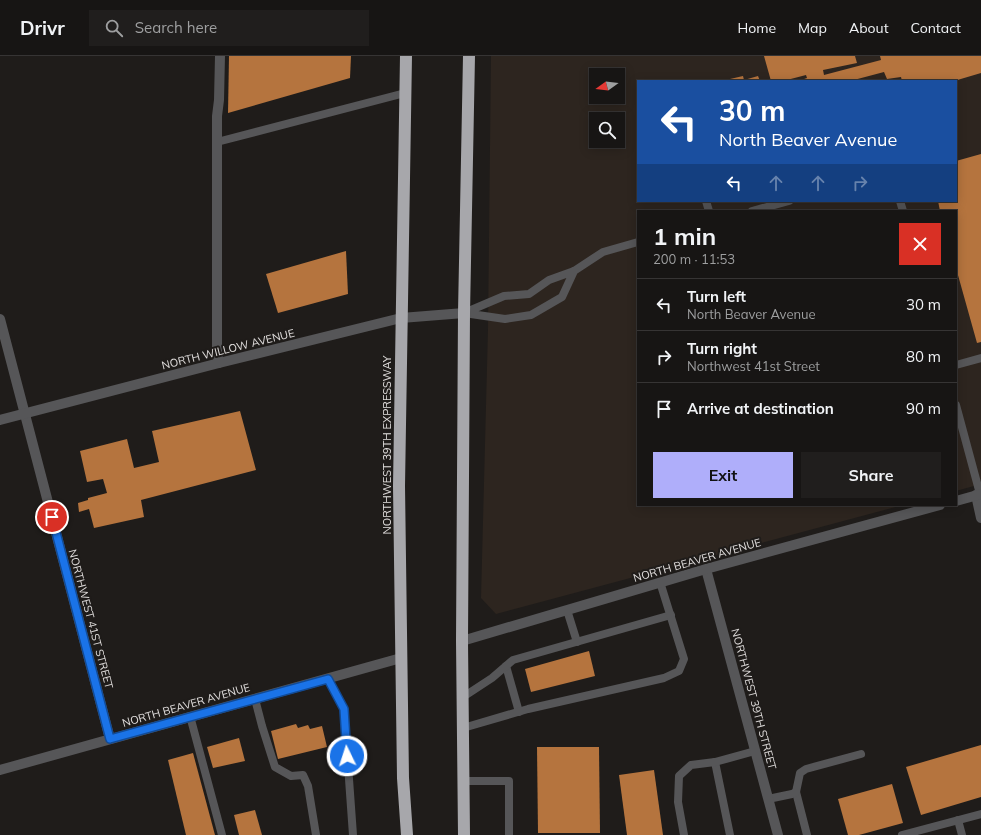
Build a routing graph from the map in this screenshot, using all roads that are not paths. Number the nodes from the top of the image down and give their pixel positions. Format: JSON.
{"nodes":[{"id":1,"x":220,"y":56,"type":"edge"},
{"id":2,"x":406,"y":56,"type":"edge"},
{"id":3,"x":469,"y":56,"type":"edge"},
{"id":4,"x":405,"y":93,"type":"junction"},
{"id":5,"x":217,"y":142,"type":"junction"},
{"id":6,"x":785,"y":202,"type":"edge"},
{"id":7,"x":756,"y":210,"type":"edge"},
{"id":8,"x":637,"y":242,"type":"edge"},
{"id":9,"x":574,"y":271,"type":"junction"},
{"id":10,"x":464,"y":313,"type":"junction"},
{"id":11,"x":402,"y":318,"type":"junction"},
{"id":12,"x":0,"y":319,"type":"edge"},
{"id":13,"x":981,"y":358,"type":"edge"},
{"id":14,"x":219,"y":363,"type":"junction"},
{"id":15,"x":957,"y":365,"type":"edge"},
{"id":16,"x":957,"y":409,"type":"edge"},
{"id":17,"x":24,"y":413,"type":"junction"},
{"id":18,"x":0,"y":420,"type":"edge"},
{"id":19,"x":979,"y":495,"type":"edge"},
{"id":20,"x":957,"y":501,"type":"edge"},
{"id":21,"x":936,"y":506,"type":"edge"},
{"id":22,"x":981,"y":518,"type":"edge"},
{"id":23,"x":706,"y":569,"type":"junction"},
{"id":24,"x":660,"y":582,"type":"junction"},
{"id":25,"x":567,"y":610,"type":"junction"},
{"id":26,"x":671,"y":615,"type":"junction"},
{"id":27,"x":462,"y":641,"type":"junction"},
{"id":28,"x":577,"y":642,"type":"junction"},
{"id":29,"x":401,"y":658,"type":"junction"},
{"id":30,"x":506,"y":666,"type":"junction"},
{"id":31,"x":328,"y":679,"type":"junction"},
{"id":32,"x":462,"y":697,"type":"junction"},
{"id":33,"x":255,"y":699,"type":"junction"},
{"id":34,"x":519,"y":712,"type":"junction"},
{"id":35,"x":190,"y":716,"type":"junction"},
{"id":36,"x":463,"y":728,"type":"junction"},
{"id":37,"x":110,"y":739,"type":"junction"},
{"id":38,"x":755,"y":751,"type":"junction"},
{"id":39,"x":861,"y":754,"type":"dead end"},
{"id":40,"x":715,"y":762,"type":"junction"},
{"id":41,"x":0,"y":770,"type":"edge"},
{"id":42,"x":464,"y":781,"type":"junction"},
{"id":43,"x":796,"y":792,"type":"junction"},
{"id":44,"x":768,"y":799,"type":"junction"},
{"id":45,"x":981,"y":814,"type":"edge"},
{"id":46,"x":958,"y":820,"type":"junction"},
{"id":47,"x":222,"y":835,"type":"edge"},
{"id":48,"x":316,"y":835,"type":"edge"},
{"id":49,"x":353,"y":835,"type":"edge"},
{"id":50,"x":406,"y":835,"type":"edge"},
{"id":51,"x":464,"y":835,"type":"edge"},
{"id":52,"x":509,"y":835,"type":"edge"},
{"id":53,"x":684,"y":835,"type":"edge"},
{"id":54,"x":730,"y":835,"type":"edge"},
{"id":55,"x":778,"y":835,"type":"edge"},
{"id":56,"x":807,"y":835,"type":"edge"},
{"id":57,"x":902,"y":835,"type":"edge"},
{"id":58,"x":962,"y":835,"type":"edge"}],
"edges":[{"from":1,"to":5,"type":"street"},
{"from":2,"to":4,"type":"highway","name":"NORTHWEST 39TH EXPRESSWAY"},
{"from":3,"to":10,"type":"highway"},
{"from":4,"to":5,"type":"lane"},
{"from":4,"to":11,"type":"highway","name":"NORTHWEST 39TH EXPRESSWAY"},
{"from":5,"to":14,"type":"street"},
{"from":6,"to":7,"type":"lane"},
{"from":8,"to":9,"type":"lane"},
{"from":9,"to":10,"type":"lane"},
{"from":9,"to":10,"type":"lane"},
{"from":10,"to":11,"type":"street","name":"NORTH WILLOW AVENUE"},
{"from":10,"to":27,"type":"highway"},
{"from":11,"to":14,"type":"street","name":"NORTH WILLOW AVENUE"},
{"from":11,"to":29,"type":"highway","name":"NORTHWEST 39TH EXPRESSWAY"},
{"from":12,"to":17,"type":"street","name":"NORTHWEST 41ST STREET"},
{"from":13,"to":15,"type":"lane"},
{"from":14,"to":17,"type":"street","name":"NORTH WILLOW AVENUE"},
{"from":16,"to":19,"type":"lane"},
{"from":17,"to":18,"type":"street","name":"NORTH WILLOW AVENUE"},
{"from":17,"to":37,"type":"street","name":"NORTHWEST 41ST STREET"},
{"from":19,"to":20,"type":"street"},
{"from":19,"to":22,"type":"street"},
{"from":21,"to":23,"type":"street","name":"NORTH BEAVER AVENUE"},
{"from":23,"to":24,"type":"street","name":"NORTH BEAVER AVENUE"},
{"from":23,"to":38,"type":"street","name":"NORTHWEST 39TH STREET"},
{"from":24,"to":25,"type":"street","name":"NORTH BEAVER AVENUE"},
{"from":24,"to":26,"type":"lane"},
{"from":25,"to":27,"type":"street","name":"NORTH BEAVER AVENUE"},
{"from":25,"to":28,"type":"lane"},
{"from":26,"to":28,"type":"lane"},
{"from":26,"to":34,"type":"lane"},
{"from":27,"to":32,"type":"highway"},
{"from":28,"to":30,"type":"lane"},
{"from":29,"to":31,"type":"street","name":"NORTH BEAVER AVENUE"},
{"from":29,"to":50,"type":"highway","name":"NORTHWEST 39TH EXPRESSWAY"},
{"from":30,"to":32,"type":"lane"},
{"from":30,"to":34,"type":"lane"},
{"from":31,"to":33,"type":"street","name":"NORTH BEAVER AVENUE"},
{"from":31,"to":49,"type":"lane"},
{"from":32,"to":36,"type":"highway"},
{"from":33,"to":35,"type":"street","name":"NORTH BEAVER AVENUE"},
{"from":33,"to":48,"type":"lane"},
{"from":34,"to":36,"type":"lane"},
{"from":35,"to":37,"type":"street","name":"NORTH BEAVER AVENUE"},
{"from":35,"to":47,"type":"lane"},
{"from":36,"to":42,"type":"highway"},
{"from":37,"to":41,"type":"street","name":"NORTH BEAVER AVENUE"},
{"from":38,"to":40,"type":"lane"},
{"from":38,"to":44,"type":"street","name":"NORTHWEST 39TH STREET"},
{"from":39,"to":43,"type":"lane"},
{"from":40,"to":53,"type":"lane"},
{"from":40,"to":54,"type":"lane"},
{"from":42,"to":51,"type":"highway"},
{"from":42,"to":52,"type":"lane"},
{"from":43,"to":44,"type":"lane"},
{"from":43,"to":56,"type":"lane"},
{"from":44,"to":55,"type":"street","name":"NORTHWEST 39TH STREET"},
{"from":45,"to":46,"type":"lane"},
{"from":46,"to":57,"type":"lane"},
{"from":46,"to":58,"type":"lane"}]}
